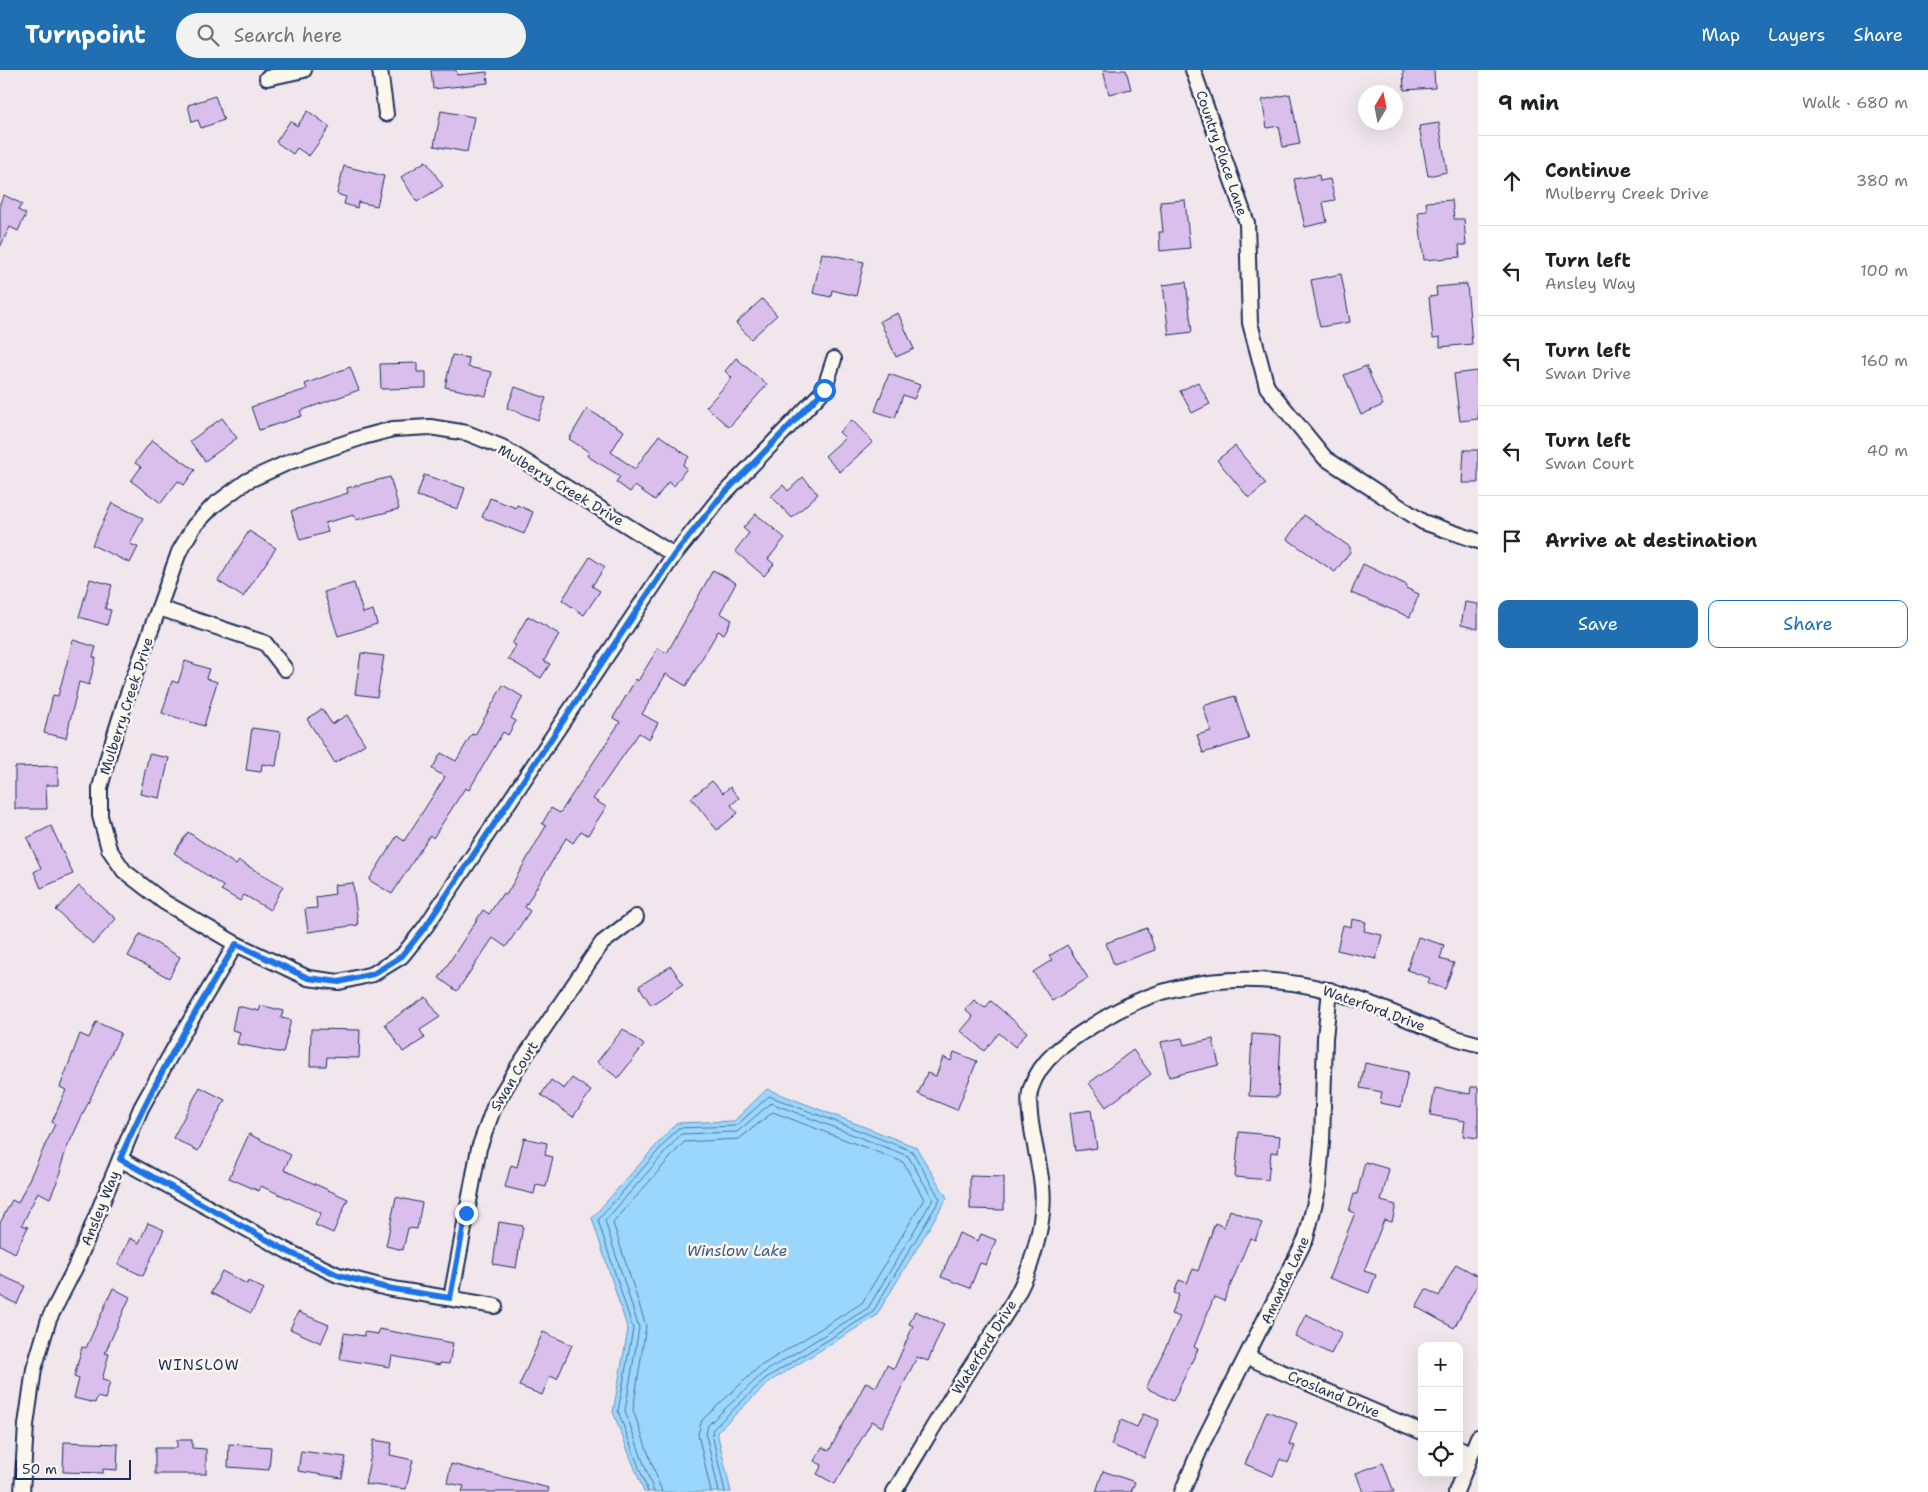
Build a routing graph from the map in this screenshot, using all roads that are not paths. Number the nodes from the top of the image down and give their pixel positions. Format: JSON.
{"nodes":[{"id":1,"x":304,"y":70,"type":"edge"},
{"id":2,"x":380,"y":70,"type":"edge"},
{"id":3,"x":1193,"y":70,"type":"edge"},
{"id":4,"x":267,"y":78,"type":"dead end"},
{"id":5,"x":386,"y":114,"type":"dead end"},
{"id":6,"x":834,"y":359,"type":"dead end"},
{"id":7,"x":1478,"y":541,"type":"edge"},
{"id":8,"x":674,"y":555,"type":"junction"},
{"id":9,"x":159,"y":608,"type":"junction"},
{"id":10,"x":284,"y":669,"type":"dead end"},
{"id":11,"x":636,"y":916,"type":"dead end"},
{"id":12,"x":236,"y":944,"type":"junction"},
{"id":13,"x":1330,"y":990,"type":"junction"},
{"id":14,"x":1478,"y":1044,"type":"edge"},
{"id":15,"x":120,"y":1159,"type":"junction"},
{"id":16,"x":450,"y":1298,"type":"junction"},
{"id":17,"x":495,"y":1306,"type":"dead end"},
{"id":18,"x":1247,"y":1357,"type":"junction"},
{"id":19,"x":1418,"y":1430,"type":"edge"},
{"id":20,"x":1478,"y":1437,"type":"edge"},
{"id":21,"x":1465,"y":1450,"type":"edge"},
{"id":22,"x":22,"y":1492,"type":"edge"},
{"id":23,"x":894,"y":1492,"type":"edge"},
{"id":24,"x":1182,"y":1492,"type":"edge"},
{"id":25,"x":1456,"y":1492,"type":"edge"}],
"edges":[{"from":1,"to":4,"type":"street"},
{"from":2,"to":5,"type":"street"},
{"from":3,"to":7,"type":"street","name":"Country Place Lane"},
{"from":6,"to":8,"type":"street","name":"Mulberry Creek Drive"},
{"from":8,"to":9,"type":"street","name":"Mulberry Creek Drive"},
{"from":8,"to":12,"type":"street","name":"Mulberry Creek Drive"},
{"from":9,"to":10,"type":"street"},
{"from":9,"to":12,"type":"street","name":"Mulberry Creek Drive"},
{"from":11,"to":16,"type":"street","name":"Swan Court"},
{"from":12,"to":15,"type":"street","name":"Ansley Way"},
{"from":13,"to":14,"type":"street","name":"Waterford Drive"},
{"from":13,"to":18,"type":"street","name":"Amanda Lane"},
{"from":13,"to":23,"type":"street","name":"Waterford Drive"},
{"from":15,"to":16,"type":"street"},
{"from":15,"to":22,"type":"street","name":"Ansley Way"},
{"from":16,"to":17,"type":"street"},
{"from":18,"to":19,"type":"street","name":"Crosland Drive"},
{"from":18,"to":24,"type":"street","name":"Amanda Lane"},
{"from":20,"to":21,"type":"street"},
{"from":21,"to":25,"type":"street"}]}
